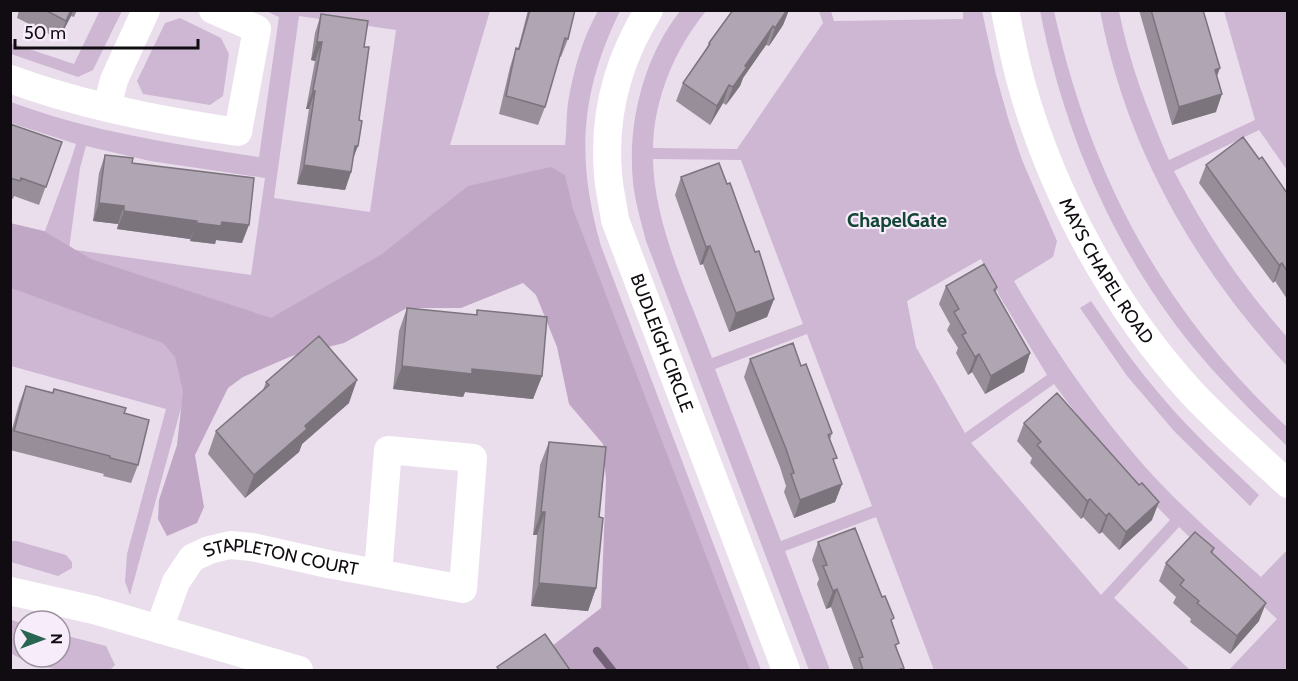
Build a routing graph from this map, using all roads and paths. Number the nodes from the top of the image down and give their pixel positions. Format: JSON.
{"nodes":[{"id":1,"x":146,"y":10,"type":"edge"},
{"id":2,"x":213,"y":10,"type":"edge"},
{"id":3,"x":649,"y":10,"type":"edge"},
{"id":4,"x":1005,"y":10,"type":"edge"},
{"id":5,"x":10,"y":79,"type":"edge"},
{"id":6,"x":107,"y":107,"type":"junction"},
{"id":7,"x":1287,"y":484,"type":"edge"},
{"id":8,"x":378,"y":573,"type":"junction"},
{"id":9,"x":10,"y":591,"type":"edge"},
{"id":10,"x":159,"y":629,"type":"junction"},
{"id":11,"x":299,"y":670,"type":"edge"},
{"id":12,"x":786,"y":670,"type":"edge"}],
"edges":[{"from":1,"to":6,"type":"street"},
{"from":2,"to":6,"type":"street"},
{"from":3,"to":12,"type":"street","name":"BUDLEIGH CIRCLE"},
{"from":4,"to":7,"type":"street","name":"MAYS CHAPEL ROAD"},
{"from":5,"to":6,"type":"street"},
{"from":8,"to":8,"type":"street","name":"STAPLETON COURT"},
{"from":8,"to":10,"type":"street","name":"STAPLETON COURT"},
{"from":9,"to":10,"type":"street"},
{"from":10,"to":11,"type":"street"}]}
